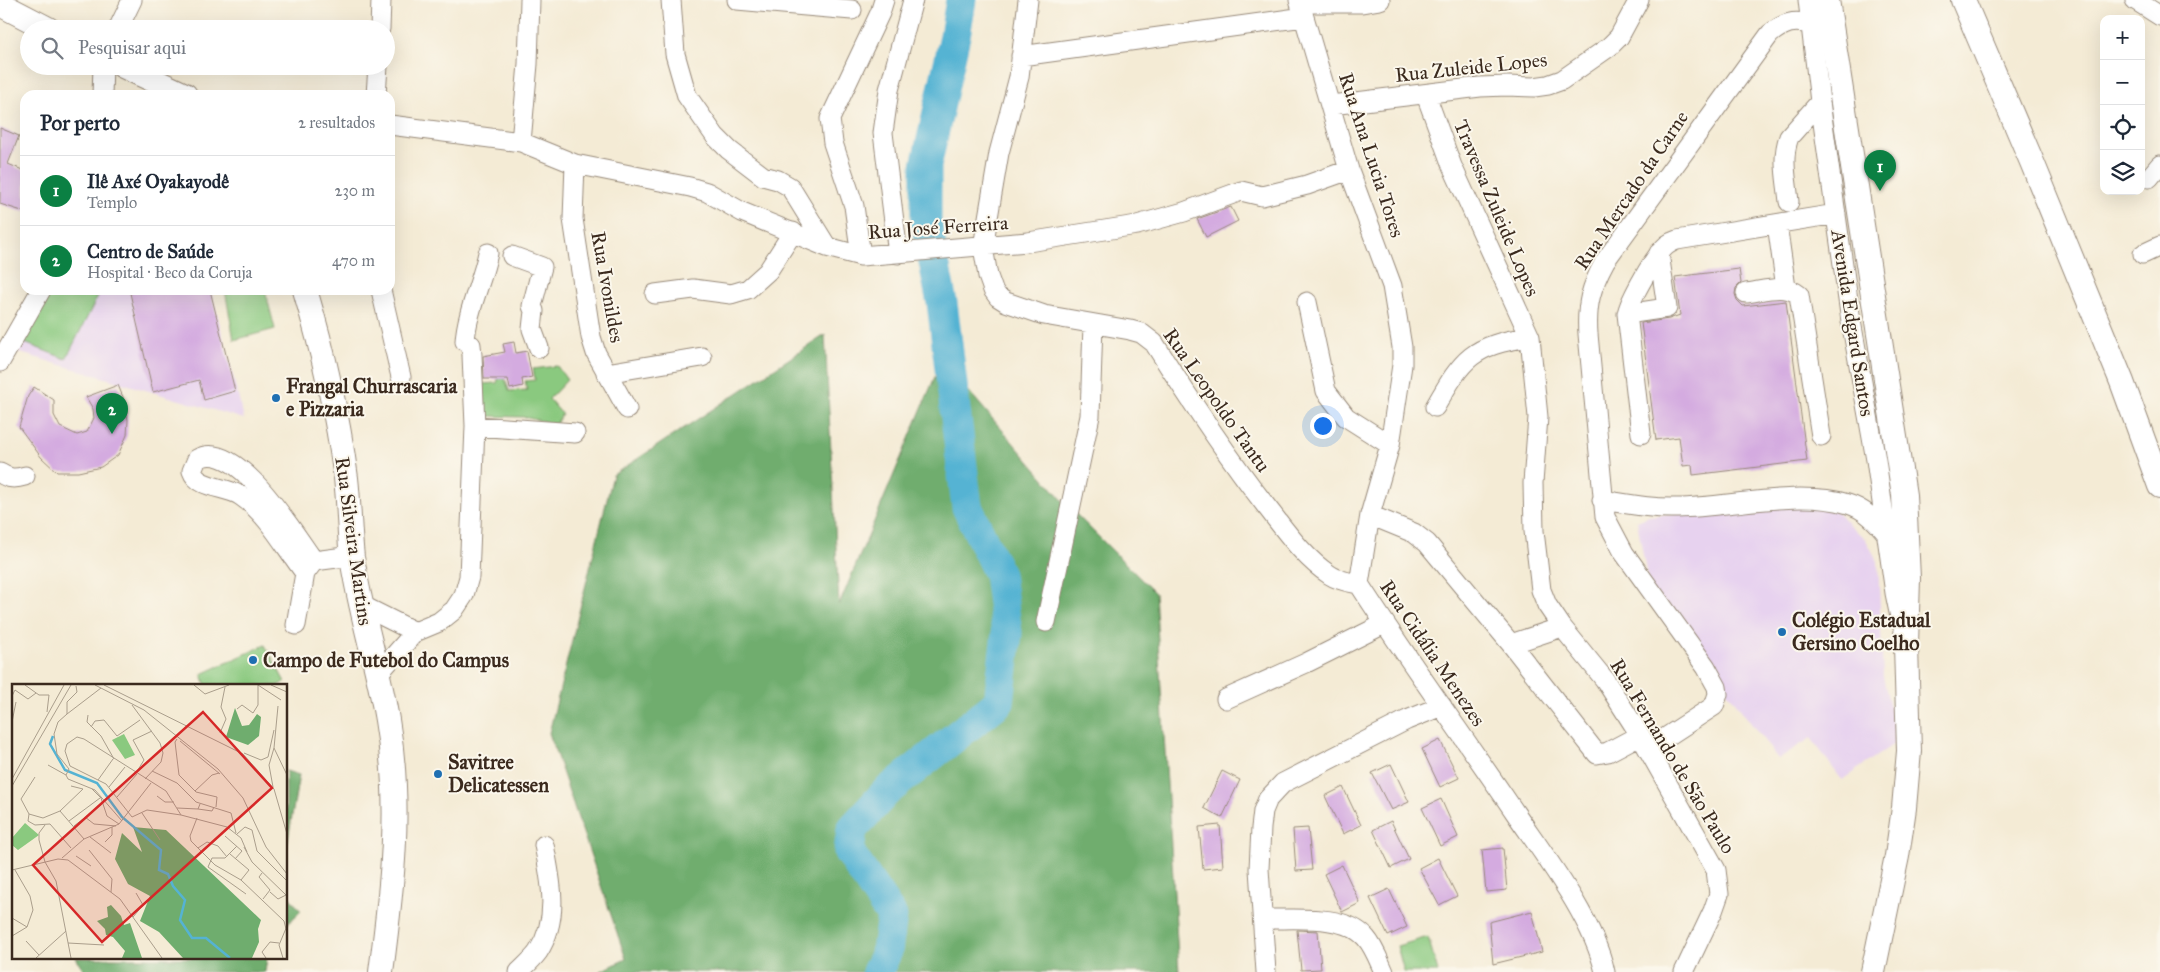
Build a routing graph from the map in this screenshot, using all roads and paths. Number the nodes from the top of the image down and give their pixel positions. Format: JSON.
{"nodes":[{"id":1,"x":132,"y":0,"type":"edge"},
{"id":2,"x":381,"y":0,"type":"edge"},
{"id":3,"x":530,"y":0,"type":"edge"},
{"id":4,"x":671,"y":0,"type":"edge"},
{"id":5,"x":737,"y":0,"type":"edge"},
{"id":6,"x":884,"y":0,"type":"edge"},
{"id":7,"x":912,"y":0,"type":"edge"},
{"id":8,"x":1028,"y":0,"type":"edge"},
{"id":9,"x":1380,"y":0,"type":"edge"},
{"id":10,"x":1639,"y":0,"type":"edge"},
{"id":11,"x":1808,"y":0,"type":"edge"},
{"id":12,"x":1828,"y":0,"type":"edge"},
{"id":13,"x":1963,"y":0,"type":"edge"},
{"id":14,"x":2135,"y":0,"type":"edge"},
{"id":15,"x":0,"y":4,"type":"edge"},
{"id":16,"x":1301,"y":7,"type":"edge"},
{"id":17,"x":852,"y":10,"type":"dead end"},
{"id":18,"x":2160,"y":16,"type":"edge"},
{"id":19,"x":31,"y":20,"type":"edge"},
{"id":20,"x":122,"y":20,"type":"edge"},
{"id":21,"x":380,"y":20,"type":"edge"},
{"id":22,"x":1811,"y":25,"type":"junction"},
{"id":23,"x":1021,"y":56,"type":"junction"},
{"id":24,"x":103,"y":75,"type":"edge"},
{"id":25,"x":142,"y":75,"type":"edge"},
{"id":26,"x":377,"y":75,"type":"edge"},
{"id":27,"x":102,"y":90,"type":"edge"},
{"id":28,"x":174,"y":90,"type":"edge"},
{"id":29,"x":376,"y":90,"type":"edge"},
{"id":30,"x":1426,"y":95,"type":"junction"},
{"id":31,"x":1820,"y":102,"type":"junction"},
{"id":32,"x":1331,"y":105,"type":"junction"},
{"id":33,"x":395,"y":126,"type":"edge"},
{"id":34,"x":521,"y":142,"type":"junction"},
{"id":35,"x":575,"y":164,"type":"junction"},
{"id":36,"x":1349,"y":170,"type":"junction"},
{"id":37,"x":1790,"y":202,"type":"dead end"},
{"id":38,"x":1836,"y":214,"type":"junction"},
{"id":39,"x":1777,"y":224,"type":"junction"},
{"id":40,"x":794,"y":232,"type":"junction"},
{"id":41,"x":827,"y":246,"type":"junction"},
{"id":42,"x":2160,"y":246,"type":"edge"},
{"id":43,"x":983,"y":247,"type":"junction"},
{"id":44,"x":488,"y":252,"type":"dead end"},
{"id":45,"x":1659,"y":253,"type":"junction"},
{"id":46,"x":898,"y":254,"type":"junction"},
{"id":47,"x":2143,"y":254,"type":"dead end"},
{"id":48,"x":512,"y":256,"type":"dead end"},
{"id":49,"x":862,"y":256,"type":"junction"},
{"id":50,"x":1786,"y":288,"type":"junction"},
{"id":51,"x":1746,"y":293,"type":"dead end"},
{"id":52,"x":655,"y":294,"type":"dead end"},
{"id":53,"x":38,"y":295,"type":"edge"},
{"id":54,"x":307,"y":295,"type":"edge"},
{"id":55,"x":382,"y":295,"type":"edge"},
{"id":56,"x":1307,"y":302,"type":"dead end"},
{"id":57,"x":1627,"y":314,"type":"junction"},
{"id":58,"x":1093,"y":324,"type":"junction"},
{"id":59,"x":1400,"y":325,"type":"joint"},
{"id":60,"x":1530,"y":337,"type":"junction"},
{"id":61,"x":539,"y":348,"type":"dead end"},
{"id":62,"x":702,"y":357,"type":"dead end"},
{"id":63,"x":0,"y":362,"type":"edge"},
{"id":64,"x":606,"y":373,"type":"junction"},
{"id":65,"x":401,"y":377,"type":"dead end"},
{"id":66,"x":1435,"y":407,"type":"dead end"},
{"id":67,"x":627,"y":409,"type":"dead end"},
{"id":68,"x":475,"y":426,"type":"junction"},
{"id":69,"x":575,"y":433,"type":"dead end"},
{"id":70,"x":1641,"y":434,"type":"dead end"},
{"id":71,"x":1821,"y":436,"type":"dead end"},
{"id":72,"x":1390,"y":445,"type":"junction"},
{"id":73,"x":0,"y":473,"type":"edge"},
{"id":74,"x":25,"y":476,"type":"dead end"},
{"id":75,"x":2160,"y":486,"type":"edge"},
{"id":76,"x":1602,"y":500,"type":"junction"},
{"id":77,"x":1370,"y":515,"type":"junction"},
{"id":78,"x":1887,"y":534,"type":"junction"},
{"id":79,"x":352,"y":556,"type":"junction"},
{"id":80,"x":309,"y":567,"type":"junction"},
{"id":81,"x":1359,"y":584,"type":"junction"},
{"id":82,"x":361,"y":605,"type":"junction"},
{"id":83,"x":1046,"y":622,"type":"dead end"},
{"id":84,"x":1384,"y":624,"type":"junction"},
{"id":85,"x":296,"y":625,"type":"dead end"},
{"id":86,"x":1562,"y":627,"type":"junction"},
{"id":87,"x":415,"y":632,"type":"junction"},
{"id":88,"x":1511,"y":644,"type":"junction"},
{"id":89,"x":1906,"y":646,"type":"junction"},
{"id":90,"x":377,"y":675,"type":"junction"},
{"id":91,"x":1226,"y":699,"type":"dead end"},
{"id":92,"x":1439,"y":701,"type":"junction"},
{"id":93,"x":1644,"y":742,"type":"junction"},
{"id":94,"x":544,"y":845,"type":"dead end"},
{"id":95,"x":1262,"y":920,"type":"junction"},
{"id":96,"x":381,"y":972,"type":"edge"},
{"id":97,"x":519,"y":972,"type":"edge"},
{"id":98,"x":1266,"y":972,"type":"edge"},
{"id":99,"x":1384,"y":972,"type":"edge"},
{"id":100,"x":1605,"y":972,"type":"edge"},
{"id":101,"x":1684,"y":972,"type":"edge"},
{"id":102,"x":1873,"y":972,"type":"edge"}],
"edges":[{"from":1,"to":20,"type":"street"},
{"from":2,"to":21,"type":"street"},
{"from":3,"to":34,"type":"street"},
{"from":4,"to":41,"type":"street"},
{"from":5,"to":17,"type":"street"},
{"from":6,"to":49,"type":"street"},
{"from":7,"to":46,"type":"street"},
{"from":8,"to":23,"type":"street"},
{"from":9,"to":16,"type":"street"},
{"from":10,"to":30,"type":"street","name":"Rua Zuleide Lopes"},
{"from":11,"to":22,"type":"street","name":"Avenida Edgard Santos"},
{"from":12,"to":89,"type":"main road","name":"Avenida Edgard Santos"},
{"from":13,"to":75,"type":"main road"},
{"from":14,"to":18,"type":"street"},
{"from":15,"to":19,"type":"main road"},
{"from":16,"to":23,"type":"street"},
{"from":16,"to":32,"type":"street","name":"Rua Ana Lucia Tores"},
{"from":22,"to":31,"type":"street","name":"Avenida Edgard Santos"},
{"from":22,"to":76,"type":"street","name":"Rua Mercado da Carne"},
{"from":23,"to":43,"type":"street"},
{"from":24,"to":27,"type":"street"},
{"from":25,"to":28,"type":"main road"},
{"from":26,"to":29,"type":"street"},
{"from":30,"to":32,"type":"street","name":"Rua Zuleide Lopes"},
{"from":30,"to":60,"type":"street","name":"Travessa Zuleide Lopes"},
{"from":31,"to":37,"type":"street"},
{"from":31,"to":38,"type":"street","name":"Avenida Edgard Santos"},
{"from":32,"to":36,"type":"street","name":"Rua Ana Lucia Tores"},
{"from":33,"to":34,"type":"street","name":"Rua José Ferreira"},
{"from":34,"to":35,"type":"street","name":"Rua José Ferreira"},
{"from":35,"to":40,"type":"street","name":"Rua José Ferreira"},
{"from":35,"to":64,"type":"street","name":"Rua Ivonildes"},
{"from":36,"to":43,"type":"street","name":"Rua José Ferreira"},
{"from":36,"to":59,"type":"street","name":"Rua Ana Lucia Tores"},
{"from":38,"to":39,"type":"street"},
{"from":38,"to":78,"type":"street","name":"Avenida Edgard Santos"},
{"from":39,"to":45,"type":"street"},
{"from":39,"to":50,"type":"street"},
{"from":40,"to":41,"type":"street","name":"Rua José Ferreira"},
{"from":40,"to":52,"type":"street"},
{"from":41,"to":49,"type":"street","name":"Rua José Ferreira"},
{"from":42,"to":47,"type":"street"},
{"from":43,"to":46,"type":"street","name":"Rua José Ferreira"},
{"from":43,"to":58,"type":"street","name":"Rua Leopoldo Tantu"},
{"from":44,"to":68,"type":"street"},
{"from":45,"to":57,"type":"street"},
{"from":45,"to":57,"type":"street"},
{"from":46,"to":49,"type":"street","name":"Rua José Ferreira"},
{"from":48,"to":61,"type":"street"},
{"from":50,"to":51,"type":"street"},
{"from":50,"to":71,"type":"street"},
{"from":53,"to":63,"type":"street"},
{"from":54,"to":79,"type":"main road","name":"Rua Silveira Martins"},
{"from":55,"to":65,"type":"street"},
{"from":56,"to":72,"type":"street"},
{"from":57,"to":70,"type":"street"},
{"from":58,"to":81,"type":"street","name":"Rua Leopoldo Tantu"},
{"from":58,"to":83,"type":"street"},
{"from":59,"to":72,"type":"street","name":"Rua Cidália Menezes"},
{"from":60,"to":66,"type":"street"},
{"from":60,"to":86,"type":"street","name":"Rua Fernando de São Paulo"},
{"from":62,"to":64,"type":"street"},
{"from":64,"to":67,"type":"street","name":"Rua Ivonildes"},
{"from":68,"to":69,"type":"street"},
{"from":68,"to":87,"type":"street"},
{"from":72,"to":77,"type":"street","name":"Rua Cidália Menezes"},
{"from":73,"to":74,"type":"street"},
{"from":76,"to":78,"type":"street"},
{"from":76,"to":93,"type":"street","name":"Rua Mercado da Carne"},
{"from":77,"to":81,"type":"street","name":"Rua Cidália Menezes"},
{"from":77,"to":88,"type":"street"},
{"from":78,"to":89,"type":"street","name":"Avenida Edgard Santos"},
{"from":79,"to":80,"type":"street"},
{"from":79,"to":82,"type":"main road","name":"Rua Silveira Martins"},
{"from":80,"to":80,"type":"street"},
{"from":80,"to":85,"type":"street"},
{"from":81,"to":84,"type":"street","name":"Rua Cidália Menezes"},
{"from":82,"to":87,"type":"street"},
{"from":82,"to":90,"type":"main road","name":"Rua Silveira Martins"},
{"from":84,"to":91,"type":"street"},
{"from":84,"to":92,"type":"street","name":"Rua Cidália Menezes"},
{"from":86,"to":88,"type":"street"},
{"from":86,"to":93,"type":"street","name":"Rua Fernando de São Paulo"},
{"from":87,"to":90,"type":"street"},
{"from":88,"to":93,"type":"street"},
{"from":89,"to":102,"type":"main road","name":"Avenida Edgard Santos"},
{"from":90,"to":96,"type":"main road","name":"Rua Silveira Martins"},
{"from":92,"to":95,"type":"street"},
{"from":92,"to":100,"type":"street","name":"Rua Cidália Menezes"},
{"from":93,"to":101,"type":"street","name":"Rua Fernando de São Paulo"},
{"from":94,"to":97,"type":"street"},
{"from":95,"to":98,"type":"street"},
{"from":95,"to":99,"type":"street"}]}
